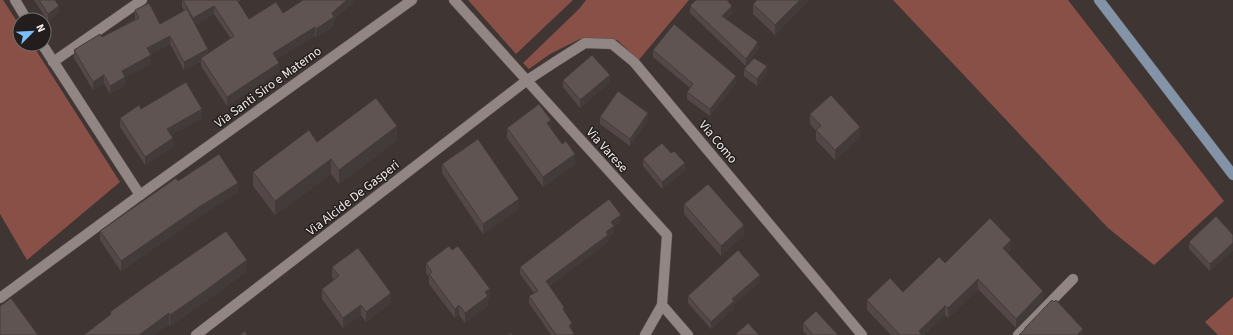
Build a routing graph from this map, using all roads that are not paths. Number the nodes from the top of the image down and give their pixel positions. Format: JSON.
{"nodes":[{"id":1,"x":14,"y":0,"type":"edge"},
{"id":2,"x":142,"y":0,"type":"edge"},
{"id":3,"x":412,"y":0,"type":"edge"},
{"id":4,"x":454,"y":0,"type":"edge"},
{"id":5,"x":1099,"y":0,"type":"edge"},
{"id":6,"x":22,"y":12,"type":"edge"},
{"id":7,"x":47,"y":52,"type":"edge"},
{"id":8,"x":53,"y":62,"type":"junction"},
{"id":9,"x":526,"y":81,"type":"junction"},
{"id":10,"x":1233,"y":175,"type":"edge"},
{"id":11,"x":140,"y":195,"type":"junction"},
{"id":12,"x":1073,"y":279,"type":"dead end"},
{"id":13,"x":0,"y":298,"type":"edge"},
{"id":14,"x":662,"y":305,"type":"junction"},
{"id":15,"x":196,"y":335,"type":"edge"},
{"id":16,"x":645,"y":335,"type":"edge"},
{"id":17,"x":688,"y":335,"type":"edge"},
{"id":18,"x":862,"y":335,"type":"edge"},
{"id":19,"x":1018,"y":335,"type":"edge"}],
"edges":[{"from":1,"to":6,"type":"street"},
{"from":2,"to":8,"type":"street"},
{"from":3,"to":11,"type":"street","name":"Via Santi Siro e Materno"},
{"from":4,"to":9,"type":"street","name":"Via Varese"},
{"from":5,"to":10,"type":"street"},
{"from":7,"to":8,"type":"street"},
{"from":8,"to":11,"type":"street"},
{"from":9,"to":14,"type":"street","name":"Via Varese"},
{"from":9,"to":15,"type":"street","name":"Via Alcide De Gasperi"},
{"from":9,"to":18,"type":"street","name":"Via Como"},
{"from":11,"to":13,"type":"street","name":"Via Santi Siro e Materno"},
{"from":12,"to":19,"type":"street"},
{"from":14,"to":16,"type":"street"},
{"from":14,"to":17,"type":"street"}]}
